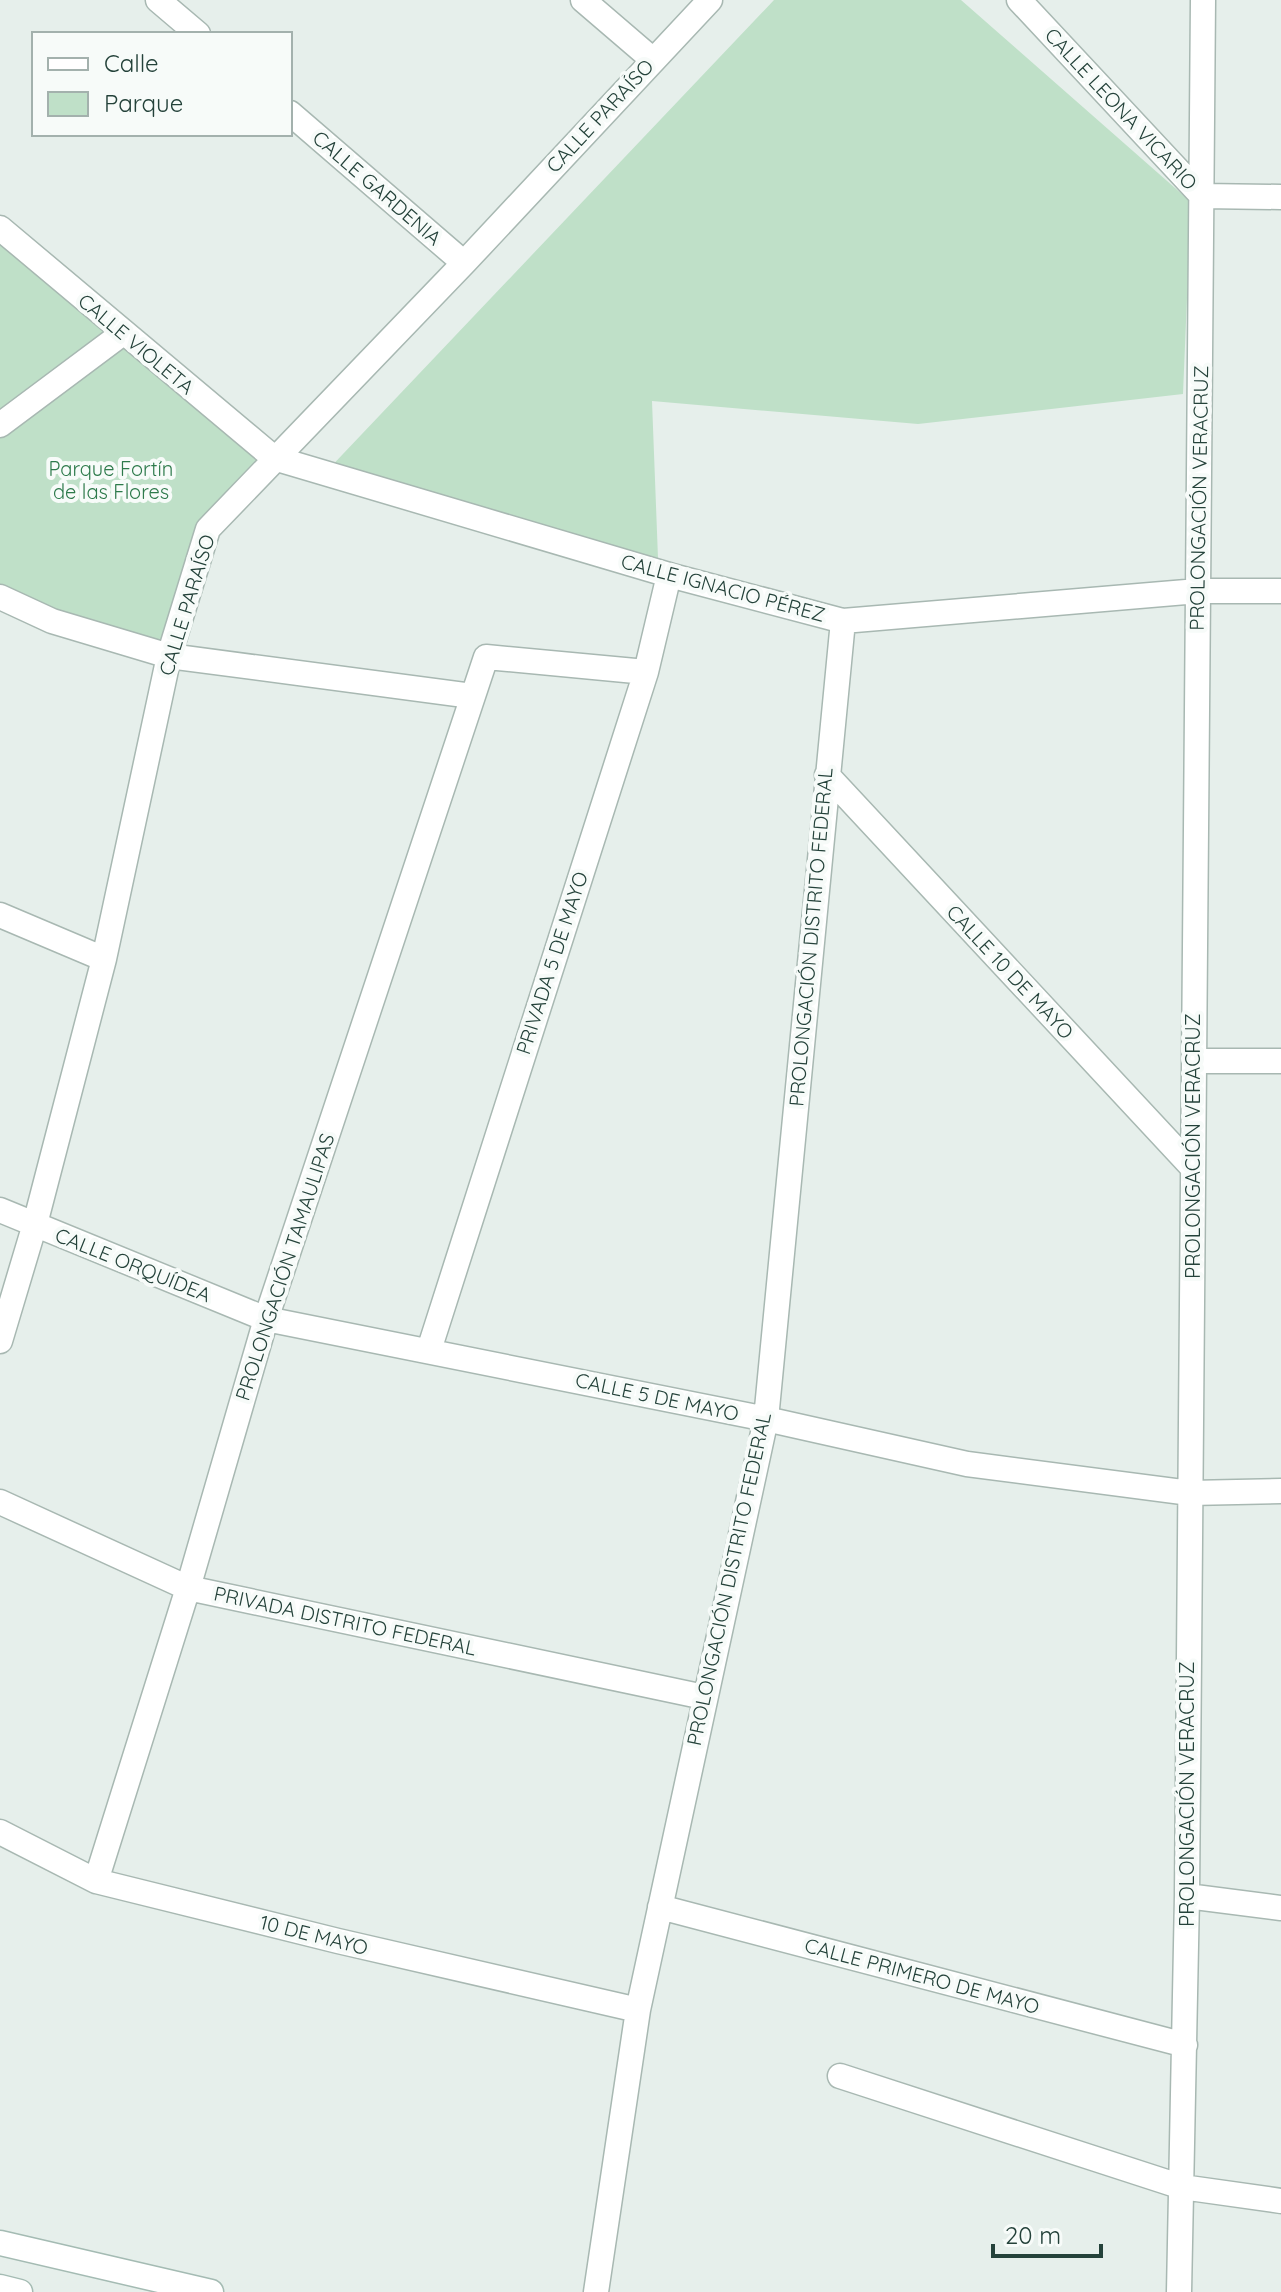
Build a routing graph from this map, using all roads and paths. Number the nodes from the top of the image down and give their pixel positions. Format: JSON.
{"nodes":[{"id":1,"x":158,"y":0,"type":"edge"},
{"id":2,"x":583,"y":0,"type":"edge"},
{"id":3,"x":710,"y":0,"type":"edge"},
{"id":4,"x":1019,"y":0,"type":"edge"},
{"id":5,"x":1203,"y":0,"type":"edge"},
{"id":6,"x":196,"y":32,"type":"edge"},
{"id":7,"x":653,"y":60,"type":"junction"},
{"id":8,"x":292,"y":115,"type":"edge"},
{"id":9,"x":1202,"y":196,"type":"junction"},
{"id":10,"x":1281,"y":197,"type":"edge"},
{"id":11,"x":0,"y":228,"type":"edge"},
{"id":12,"x":464,"y":263,"type":"junction"},
{"id":13,"x":123,"y":333,"type":"junction"},
{"id":14,"x":0,"y":425,"type":"edge"},
{"id":15,"x":274,"y":458,"type":"junction"},
{"id":16,"x":669,"y":575,"type":"junction"},
{"id":17,"x":1198,"y":591,"type":"junction"},
{"id":18,"x":1281,"y":591,"type":"edge"},
{"id":19,"x":0,"y":597,"type":"edge"},
{"id":20,"x":843,"y":621,"type":"junction"},
{"id":21,"x":169,"y":656,"type":"junction"},
{"id":22,"x":646,"y":672,"type":"junction"},
{"id":23,"x":472,"y":696,"type":"junction"},
{"id":24,"x":827,"y":775,"type":"junction"},
{"id":25,"x":0,"y":915,"type":"edge"},
{"id":26,"x":104,"y":959,"type":"junction"},
{"id":27,"x":1194,"y":1061,"type":"junction"},
{"id":28,"x":1281,"y":1061,"type":"edge"},
{"id":29,"x":1193,"y":1168,"type":"junction"},
{"id":30,"x":0,"y":1210,"type":"edge"},
{"id":31,"x":35,"y":1224,"type":"junction"},
{"id":32,"x":266,"y":1319,"type":"junction"},
{"id":33,"x":0,"y":1341,"type":"edge"},
{"id":34,"x":429,"y":1350,"type":"junction"},
{"id":35,"x":766,"y":1419,"type":"junction"},
{"id":36,"x":1281,"y":1491,"type":"edge"},
{"id":37,"x":1190,"y":1493,"type":"junction"},
{"id":38,"x":0,"y":1502,"type":"edge"},
{"id":39,"x":188,"y":1588,"type":"junction"},
{"id":40,"x":704,"y":1697,"type":"junction"},
{"id":41,"x":0,"y":1832,"type":"edge"},
{"id":42,"x":96,"y":1881,"type":"junction"},
{"id":43,"x":1187,"y":1896,"type":"junction"},
{"id":44,"x":660,"y":1907,"type":"junction"},
{"id":45,"x":1281,"y":1908,"type":"edge"},
{"id":46,"x":638,"y":2010,"type":"junction"},
{"id":47,"x":1185,"y":2045,"type":"junction"},
{"id":48,"x":840,"y":2076,"type":"dead end"},
{"id":49,"x":1182,"y":2187,"type":"junction"},
{"id":50,"x":1281,"y":2201,"type":"edge"},
{"id":51,"x":0,"y":2243,"type":"edge"},
{"id":52,"x":147,"y":2286,"type":"edge"},
{"id":53,"x":0,"y":2287,"type":"edge"},
{"id":54,"x":20,"y":2292,"type":"edge"},
{"id":55,"x":211,"y":2292,"type":"edge"},
{"id":56,"x":596,"y":2292,"type":"edge"},
{"id":57,"x":1179,"y":2292,"type":"edge"}],
"edges":[{"from":1,"to":6,"type":"street"},
{"from":2,"to":7,"type":"street"},
{"from":3,"to":7,"type":"street","name":"CALLE PARAÍSO"},
{"from":4,"to":9,"type":"street","name":"CALLE LEONA VICARIO"},
{"from":5,"to":9,"type":"street","name":"PROLONGACIÓN VERACRUZ"},
{"from":7,"to":12,"type":"street","name":"CALLE PARAÍSO"},
{"from":8,"to":12,"type":"street","name":"CALLE GARDENIA"},
{"from":9,"to":10,"type":"street","name":"CALLE LEONA VICARIO"},
{"from":9,"to":17,"type":"street","name":"PROLONGACIÓN VERACRUZ"},
{"from":11,"to":13,"type":"street","name":"CALLE VIOLETA"},
{"from":12,"to":15,"type":"street","name":"CALLE PARAÍSO"},
{"from":13,"to":14,"type":"street"},
{"from":13,"to":15,"type":"street","name":"CALLE VIOLETA"},
{"from":15,"to":16,"type":"street","name":"CALLE IGNACIO PÉREZ"},
{"from":15,"to":21,"type":"street","name":"CALLE PARAÍSO"},
{"from":16,"to":20,"type":"street","name":"CALLE IGNACIO PÉREZ"},
{"from":16,"to":22,"type":"street","name":"PRIVADA 5 DE MAYO"},
{"from":17,"to":18,"type":"street","name":"CALLE IGNACIO PÉREZ"},
{"from":17,"to":20,"type":"street","name":"CALLE IGNACIO PÉREZ"},
{"from":17,"to":27,"type":"street","name":"PROLONGACIÓN VERACRUZ"},
{"from":19,"to":21,"type":"street"},
{"from":20,"to":24,"type":"street","name":"PROLONGACIÓN DISTRITO FEDERAL"},
{"from":21,"to":23,"type":"street"},
{"from":21,"to":26,"type":"street","name":"CALLE PARAÍSO"},
{"from":22,"to":23,"type":"street","name":"PROLONGACIÓN TAMAULIPAS"},
{"from":22,"to":34,"type":"street","name":"PRIVADA 5 DE MAYO"},
{"from":23,"to":32,"type":"street","name":"PROLONGACIÓN TAMAULIPAS"},
{"from":24,"to":29,"type":"street","name":"CALLE 10 DE MAYO"},
{"from":24,"to":35,"type":"street","name":"PROLONGACIÓN DISTRITO FEDERAL"},
{"from":25,"to":26,"type":"street"},
{"from":26,"to":31,"type":"street","name":"CALLE PARAÍSO"},
{"from":27,"to":28,"type":"street"},
{"from":27,"to":29,"type":"street","name":"PROLONGACIÓN VERACRUZ"},
{"from":29,"to":37,"type":"street","name":"PROLONGACIÓN VERACRUZ"},
{"from":30,"to":31,"type":"street","name":"CALLE ORQUÍDEA"},
{"from":31,"to":32,"type":"street","name":"CALLE ORQUÍDEA"},
{"from":31,"to":33,"type":"street","name":"CALLE PARAÍSO"},
{"from":32,"to":34,"type":"street","name":"CALLE 5 DE MAYO"},
{"from":32,"to":39,"type":"street","name":"PROLONGACIÓN TAMAULIPAS"},
{"from":34,"to":35,"type":"street","name":"CALLE 5 DE MAYO"},
{"from":35,"to":37,"type":"street","name":"CALLE 5 DE MAYO"},
{"from":35,"to":40,"type":"street","name":"PROLONGACIÓN DISTRITO FEDERAL"},
{"from":36,"to":37,"type":"street","name":"CALLE 5 DE MAYO"},
{"from":37,"to":43,"type":"street","name":"PROLONGACIÓN VERACRUZ"},
{"from":38,"to":39,"type":"street","name":"PRIVADA DISTRITO FEDERAL"},
{"from":39,"to":40,"type":"street","name":"PRIVADA DISTRITO FEDERAL"},
{"from":39,"to":42,"type":"street","name":"PROLONGACIÓN TAMAULIPAS"},
{"from":40,"to":44,"type":"street","name":"PROLONGACIÓN DISTRITO FEDERAL"},
{"from":41,"to":42,"type":"street","name":"10 DE MAYO"},
{"from":42,"to":46,"type":"street","name":"10 DE MAYO"},
{"from":43,"to":45,"type":"street"},
{"from":43,"to":47,"type":"street","name":"PROLONGACIÓN VERACRUZ"},
{"from":44,"to":46,"type":"street","name":"PROLONGACIÓN DISTRITO FEDERAL"},
{"from":44,"to":47,"type":"street","name":"CALLE PRIMERO DE MAYO"},
{"from":46,"to":56,"type":"street","name":"PROLONGACIÓN DISTRITO FEDERAL"},
{"from":47,"to":49,"type":"street","name":"PROLONGACIÓN VERACRUZ"},
{"from":48,"to":49,"type":"street"},
{"from":49,"to":50,"type":"street"},
{"from":49,"to":57,"type":"street","name":"PROLONGACIÓN VERACRUZ"},
{"from":51,"to":52,"type":"street"},
{"from":52,"to":55,"type":"street"},
{"from":53,"to":54,"type":"street"}]}
